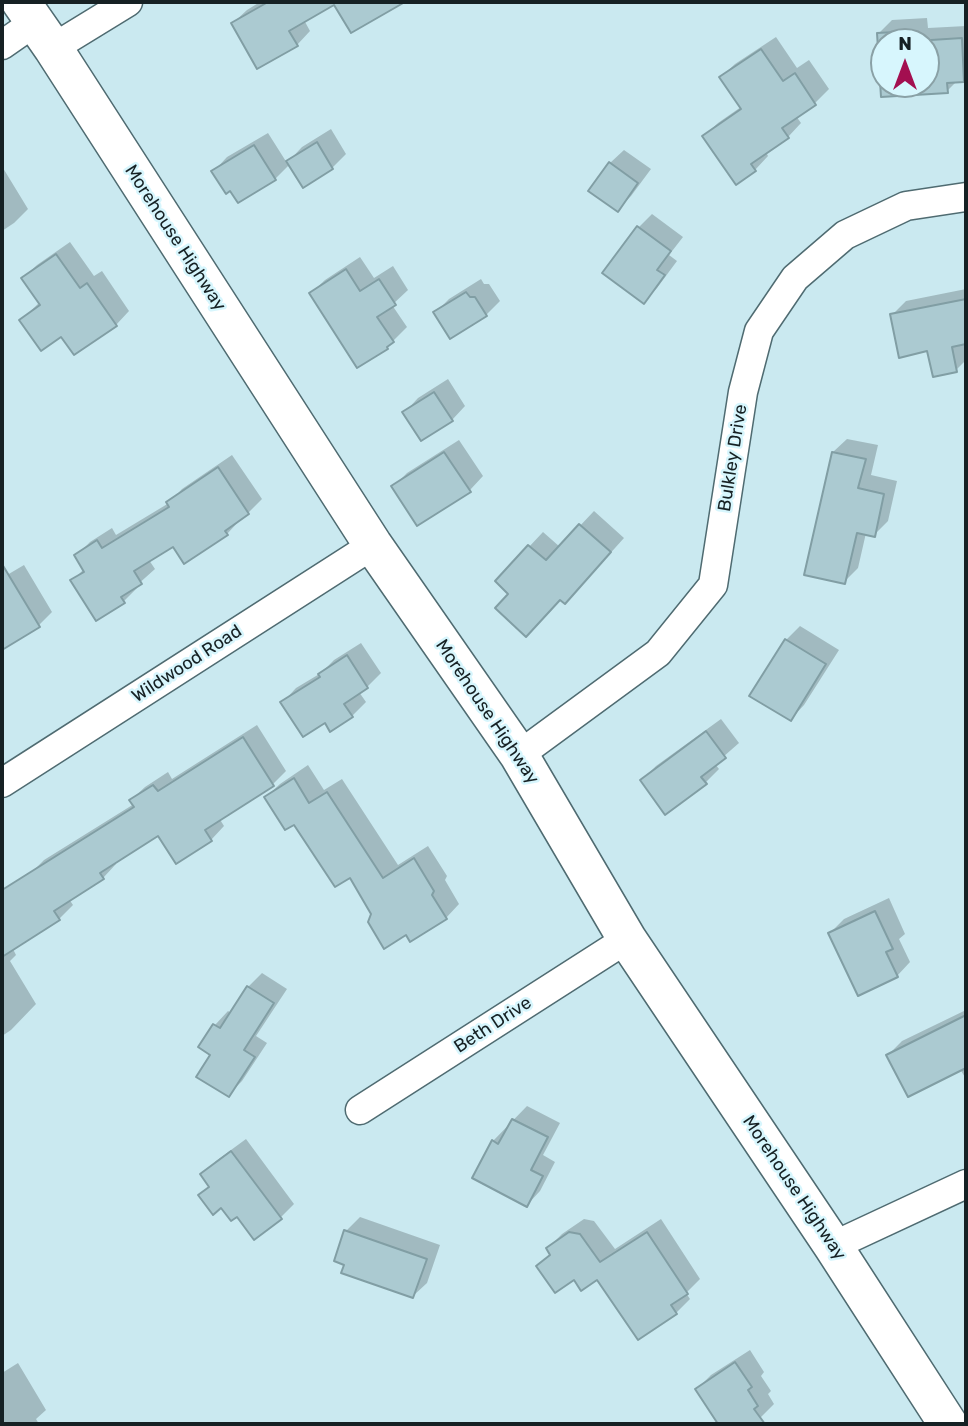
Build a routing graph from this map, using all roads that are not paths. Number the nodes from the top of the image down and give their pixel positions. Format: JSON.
{"nodes":[{"id":1,"x":128,"y":2,"type":"edge"},
{"id":2,"x":36,"y":24,"type":"edge"},
{"id":3,"x":2,"y":45,"type":"edge"},
{"id":4,"x":966,"y":197,"type":"edge"},
{"id":5,"x":373,"y":545,"type":"junction"},
{"id":6,"x":519,"y":755,"type":"junction"},
{"id":7,"x":2,"y":783,"type":"edge"},
{"id":8,"x":626,"y":939,"type":"junction"},
{"id":9,"x":360,"y":1110,"type":"dead end"},
{"id":10,"x":966,"y":1184,"type":"edge"},
{"id":11,"x":833,"y":1246,"type":"junction"},
{"id":12,"x":948,"y":1424,"type":"edge"}],
"edges":[{"from":1,"to":2,"type":"street"},
{"from":2,"to":3,"type":"street"},
{"from":2,"to":5,"type":"street","name":"Morehouse Highway"},
{"from":4,"to":6,"type":"street","name":"Bulkley Drive"},
{"from":5,"to":6,"type":"street","name":"Morehouse Highway"},
{"from":5,"to":7,"type":"street","name":"Wildwood Road"},
{"from":6,"to":8,"type":"street","name":"Morehouse Highway"},
{"from":8,"to":9,"type":"street","name":"Beth Drive"},
{"from":8,"to":11,"type":"street","name":"Morehouse Highway"},
{"from":10,"to":11,"type":"street"},
{"from":11,"to":12,"type":"street","name":"Morehouse Highway"}]}
